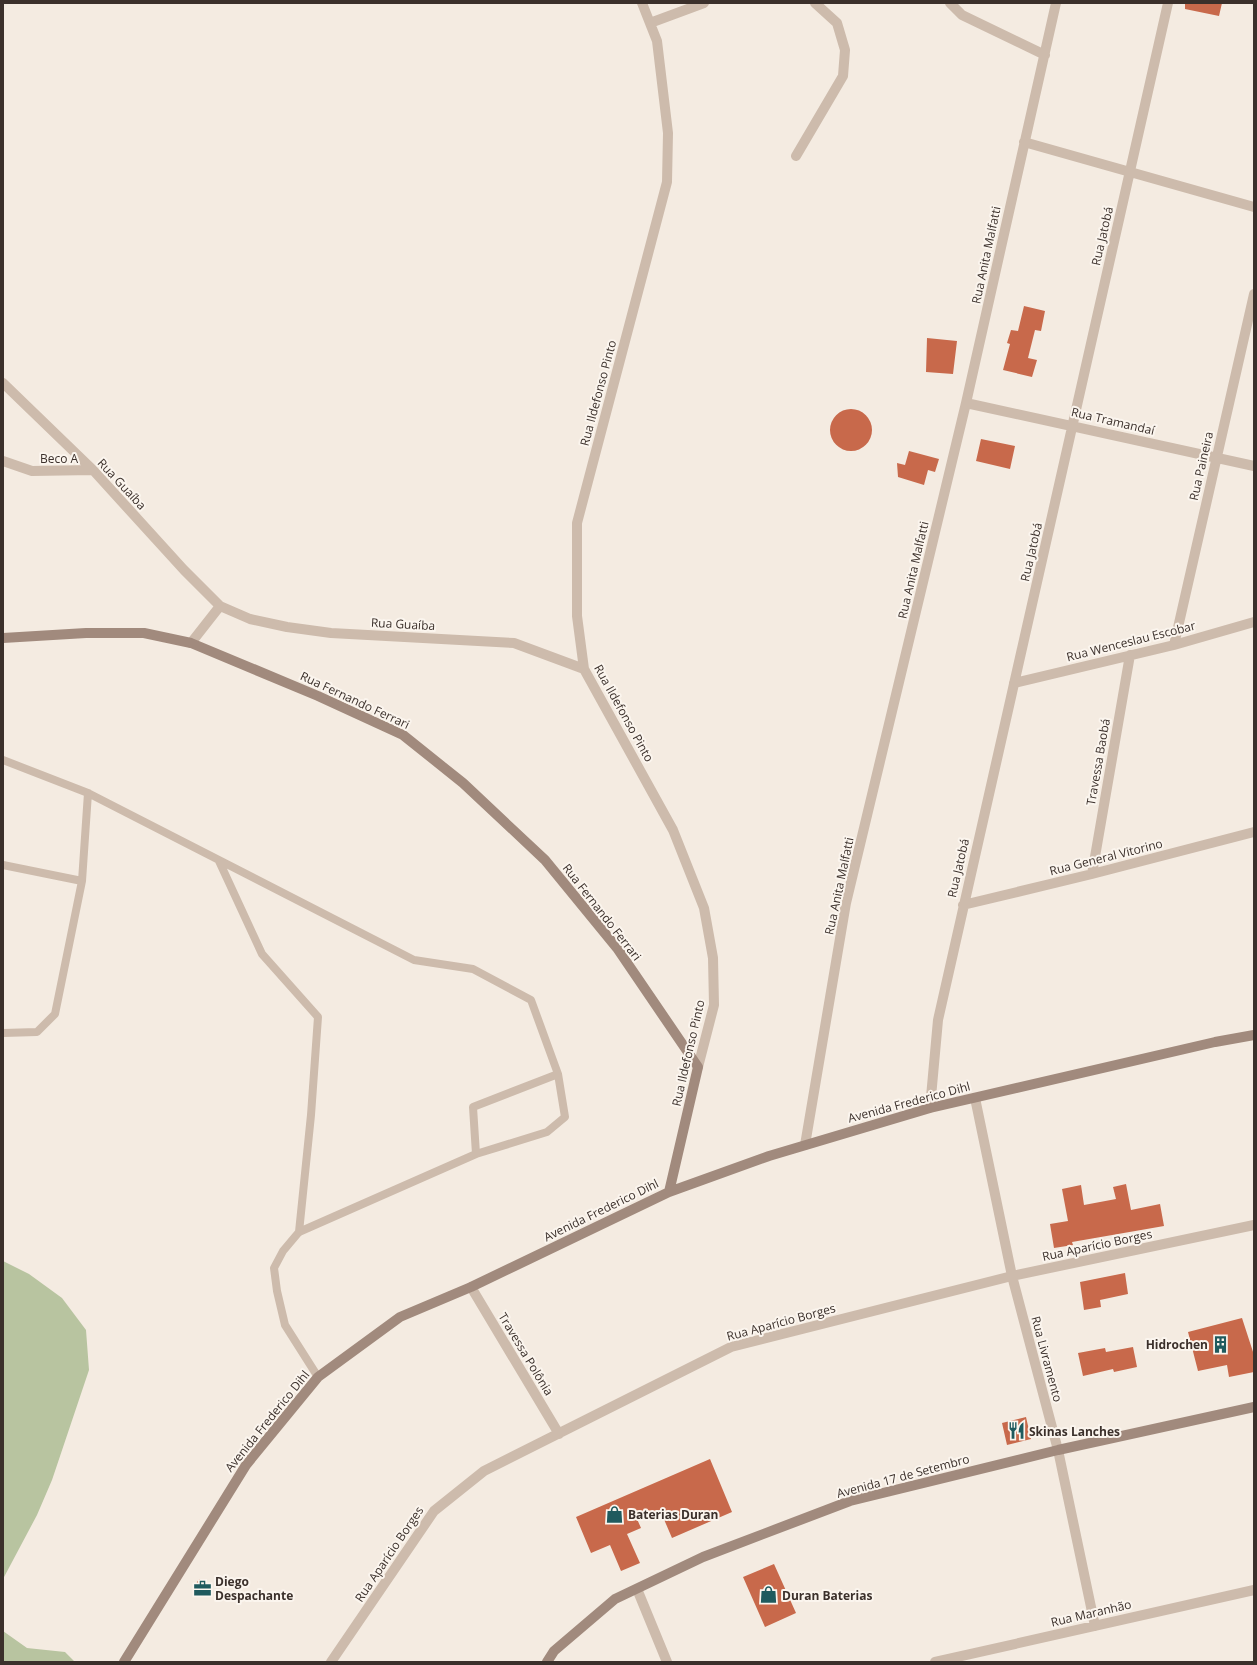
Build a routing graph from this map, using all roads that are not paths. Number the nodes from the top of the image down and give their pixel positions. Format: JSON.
{"nodes":[{"id":1,"x":642,"y":3,"type":"edge"},
{"id":2,"x":704,"y":3,"type":"edge"},
{"id":3,"x":815,"y":3,"type":"edge"},
{"id":4,"x":950,"y":3,"type":"edge"},
{"id":5,"x":1056,"y":3,"type":"edge"},
{"id":6,"x":1168,"y":3,"type":"edge"},
{"id":7,"x":650,"y":23,"type":"junction"},
{"id":8,"x":1044,"y":55,"type":"junction"},
{"id":9,"x":1024,"y":142,"type":"junction"},
{"id":10,"x":796,"y":156,"type":"dead end"},
{"id":11,"x":1130,"y":172,"type":"junction"},
{"id":12,"x":1254,"y":207,"type":"edge"},
{"id":13,"x":1254,"y":294,"type":"edge"},
{"id":14,"x":3,"y":383,"type":"edge"},
{"id":15,"x":966,"y":403,"type":"junction"},
{"id":16,"x":1073,"y":425,"type":"junction"},
{"id":17,"x":1217,"y":458,"type":"junction"},
{"id":18,"x":3,"y":461,"type":"edge"},
{"id":19,"x":1254,"y":466,"type":"edge"},
{"id":20,"x":93,"y":470,"type":"junction"},
{"id":21,"x":220,"y":606,"type":"junction"},
{"id":22,"x":1254,"y":622,"type":"edge"},
{"id":23,"x":3,"y":638,"type":"edge"},
{"id":24,"x":191,"y":643,"type":"junction"},
{"id":25,"x":1174,"y":645,"type":"junction"},
{"id":26,"x":1130,"y":655,"type":"junction"},
{"id":27,"x":584,"y":669,"type":"junction"},
{"id":28,"x":1014,"y":683,"type":"junction"},
{"id":29,"x":3,"y":760,"type":"edge"},
{"id":30,"x":88,"y":793,"type":"junction"},
{"id":31,"x":1254,"y":832,"type":"edge"},
{"id":32,"x":219,"y":860,"type":"junction"},
{"id":33,"x":3,"y":865,"type":"edge"},
{"id":34,"x":1092,"y":874,"type":"junction"},
{"id":35,"x":82,"y":881,"type":"junction"},
{"id":36,"x":963,"y":904,"type":"junction"},
{"id":37,"x":3,"y":1033,"type":"edge"},
{"id":38,"x":1254,"y":1035,"type":"edge"},
{"id":39,"x":698,"y":1068,"type":"junction"},
{"id":40,"x":558,"y":1074,"type":"junction"},
{"id":41,"x":975,"y":1098,"type":"junction"},
{"id":42,"x":930,"y":1108,"type":"junction"},
{"id":43,"x":805,"y":1145,"type":"junction"},
{"id":44,"x":476,"y":1154,"type":"junction"},
{"id":45,"x":668,"y":1192,"type":"junction"},
{"id":46,"x":1254,"y":1225,"type":"edge"},
{"id":47,"x":299,"y":1232,"type":"junction"},
{"id":48,"x":1012,"y":1276,"type":"junction"},
{"id":49,"x":470,"y":1287,"type":"junction"},
{"id":50,"x":318,"y":1377,"type":"junction"},
{"id":51,"x":1254,"y":1407,"type":"edge"},
{"id":52,"x":559,"y":1434,"type":"junction"},
{"id":53,"x":1058,"y":1450,"type":"junction"},
{"id":54,"x":637,"y":1589,"type":"junction"},
{"id":55,"x":1254,"y":1590,"type":"edge"},
{"id":56,"x":1095,"y":1626,"type":"junction"},
{"id":57,"x":124,"y":1662,"type":"edge"},
{"id":58,"x":331,"y":1662,"type":"edge"},
{"id":59,"x":547,"y":1662,"type":"edge"},
{"id":60,"x":668,"y":1662,"type":"edge"},
{"id":61,"x":935,"y":1662,"type":"edge"}],
"edges":[{"from":1,"to":7,"type":"street","name":"Rua Ildefonso Pinto"},
{"from":2,"to":7,"type":"street"},
{"from":3,"to":10,"type":"street"},
{"from":4,"to":8,"type":"street"},
{"from":5,"to":8,"type":"street","name":"Rua Anita Malfatti"},
{"from":6,"to":11,"type":"street","name":"Rua Jatobá"},
{"from":7,"to":27,"type":"street","name":"Rua Ildefonso Pinto"},
{"from":8,"to":9,"type":"street","name":"Rua Anita Malfatti"},
{"from":9,"to":11,"type":"street"},
{"from":9,"to":15,"type":"street","name":"Rua Anita Malfatti"},
{"from":11,"to":12,"type":"street"},
{"from":11,"to":16,"type":"street","name":"Rua Jatobá"},
{"from":13,"to":17,"type":"street","name":"Rua Paineira"},
{"from":14,"to":20,"type":"street","name":"Rua Guaíba"},
{"from":15,"to":16,"type":"street","name":"Rua Tramandaí"},
{"from":15,"to":43,"type":"street","name":"Rua Anita Malfatti"},
{"from":16,"to":17,"type":"street","name":"Rua Tramandaí"},
{"from":16,"to":28,"type":"street","name":"Rua Jatobá"},
{"from":17,"to":19,"type":"street","name":"Rua Tramandaí"},
{"from":17,"to":25,"type":"street","name":"Rua Paineira"},
{"from":18,"to":20,"type":"street","name":"Beco A"},
{"from":20,"to":21,"type":"street","name":"Rua Guaíba"},
{"from":21,"to":24,"type":"street"},
{"from":21,"to":27,"type":"street","name":"Rua Guaíba"},
{"from":22,"to":25,"type":"street","name":"Rua Wenceslau Escobar"},
{"from":23,"to":24,"type":"main road","name":"Rua Fernando Ferrari"},
{"from":24,"to":39,"type":"main road","name":"Rua Fernando Ferrari"},
{"from":25,"to":26,"type":"street","name":"Rua Wenceslau Escobar"},
{"from":26,"to":28,"type":"street","name":"Rua Wenceslau Escobar"},
{"from":26,"to":34,"type":"street","name":"Travessa Baobá"},
{"from":27,"to":39,"type":"street","name":"Rua Ildefonso Pinto"},
{"from":28,"to":36,"type":"street","name":"Rua Jatobá"},
{"from":29,"to":30,"type":"lane"},
{"from":30,"to":32,"type":"lane"},
{"from":30,"to":35,"type":"lane"},
{"from":31,"to":34,"type":"street","name":"Rua General Vitorino"},
{"from":32,"to":40,"type":"lane"},
{"from":32,"to":47,"type":"lane"},
{"from":33,"to":35,"type":"lane"},
{"from":34,"to":36,"type":"street","name":"Rua General Vitorino"},
{"from":35,"to":37,"type":"lane"},
{"from":36,"to":42,"type":"street","name":"Rua Jatobá"},
{"from":38,"to":41,"type":"main road","name":"Avenida Frederico Dihl"},
{"from":39,"to":45,"type":"main road","name":"Rua Ildefonso Pinto"},
{"from":40,"to":44,"type":"lane"},
{"from":40,"to":44,"type":"lane"},
{"from":41,"to":42,"type":"main road","name":"Avenida Frederico Dihl"},
{"from":41,"to":48,"type":"street","name":"Rua Livramento"},
{"from":42,"to":43,"type":"main road","name":"Avenida Frederico Dihl"},
{"from":43,"to":45,"type":"main road","name":"Avenida Frederico Dihl"},
{"from":44,"to":47,"type":"lane"},
{"from":45,"to":49,"type":"main road","name":"Avenida Frederico Dihl"},
{"from":46,"to":48,"type":"street","name":"Rua Aparício Borges"},
{"from":47,"to":50,"type":"lane"},
{"from":48,"to":52,"type":"street","name":"Rua Aparício Borges"},
{"from":48,"to":53,"type":"street","name":"Rua Livramento"},
{"from":49,"to":50,"type":"main road","name":"Avenida Frederico Dihl"},
{"from":49,"to":52,"type":"street","name":"Travessa Polônia"},
{"from":50,"to":57,"type":"main road","name":"Avenida Frederico Dihl"},
{"from":51,"to":53,"type":"main road","name":"Avenida 17 de Setembro"},
{"from":52,"to":58,"type":"street","name":"Rua Aparício Borges"},
{"from":53,"to":54,"type":"main road","name":"Avenida 17 de Setembro"},
{"from":53,"to":56,"type":"street","name":"Rua Livramento"},
{"from":54,"to":59,"type":"main road","name":"Avenida 17 de Setembro"},
{"from":54,"to":60,"type":"street"},
{"from":55,"to":56,"type":"street","name":"Rua Maranhão"},
{"from":56,"to":61,"type":"street","name":"Rua Maranhão"}]}
